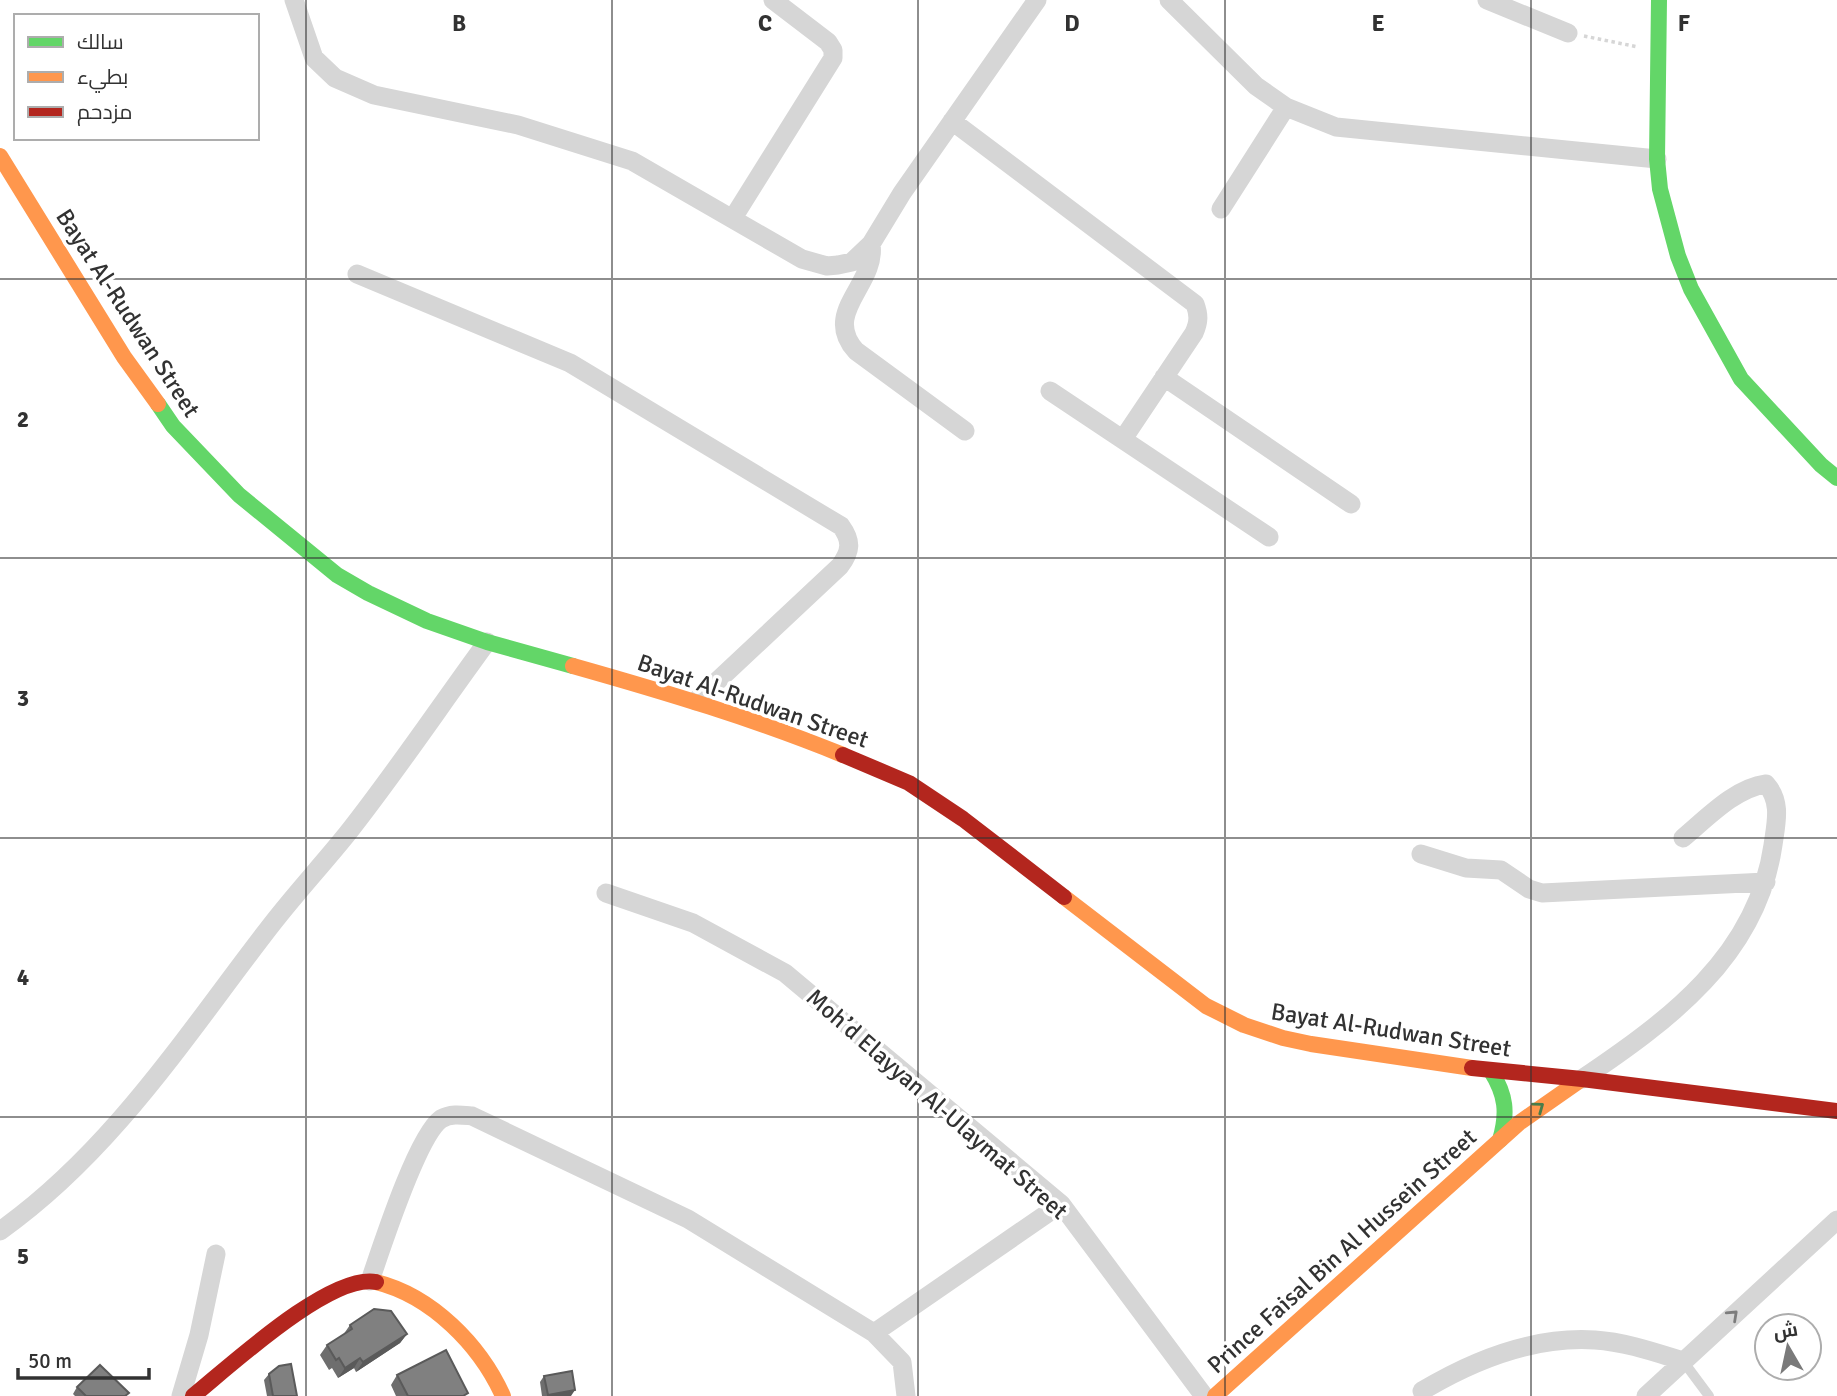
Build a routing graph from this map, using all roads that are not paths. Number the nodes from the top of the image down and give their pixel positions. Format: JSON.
{"nodes":[{"id":1,"x":294,"y":0,"type":"edge"},
{"id":2,"x":773,"y":0,"type":"edge"},
{"id":3,"x":1037,"y":0,"type":"edge"},
{"id":4,"x":1169,"y":0,"type":"edge"},
{"id":5,"x":1487,"y":0,"type":"edge"},
{"id":6,"x":1657,"y":2,"type":"edge"},
{"id":7,"x":1568,"y":33,"type":"road end"},
{"id":8,"x":1286,"y":107,"type":"junction"},
{"id":9,"x":952,"y":121,"type":"junction"},
{"id":10,"x":0,"y":156,"type":"edge"},
{"id":11,"x":1657,"y":159,"type":"junction"},
{"id":12,"x":1221,"y":209,"type":"dead end"},
{"id":13,"x":733,"y":218,"type":"junction"},
{"id":14,"x":872,"y":244,"type":"junction"},
{"id":15,"x":357,"y":274,"type":"dead end"},
{"id":16,"x":1164,"y":377,"type":"junction"},
{"id":17,"x":1050,"y":391,"type":"dead end"},
{"id":18,"x":965,"y":431,"type":"dead end"},
{"id":19,"x":1123,"y":439,"type":"junction"},
{"id":20,"x":1837,"y":478,"type":"edge"},
{"id":21,"x":1351,"y":504,"type":"dead end"},
{"id":22,"x":1269,"y":537,"type":"dead end"},
{"id":23,"x":487,"y":642,"type":"junction"},
{"id":24,"x":696,"y":701,"type":"junction"},
{"id":25,"x":1683,"y":838,"type":"dead end"},
{"id":26,"x":1420,"y":854,"type":"dead end"},
{"id":27,"x":1766,"y":882,"type":"junction"},
{"id":28,"x":606,"y":893,"type":"dead end"},
{"id":29,"x":1491,"y":1071,"type":"junction"},
{"id":30,"x":1582,"y":1079,"type":"junction"},
{"id":31,"x":1837,"y":1111,"type":"edge"},
{"id":32,"x":1500,"y":1140,"type":"junction"},
{"id":33,"x":1060,"y":1204,"type":"junction"},
{"id":34,"x":1837,"y":1220,"type":"edge"},
{"id":35,"x":0,"y":1231,"type":"edge"},
{"id":36,"x":216,"y":1254,"type":"dead end"},
{"id":37,"x":370,"y":1281,"type":"junction"},
{"id":38,"x":874,"y":1333,"type":"junction"},
{"id":39,"x":1683,"y":1361,"type":"junction"},
{"id":40,"x":1422,"y":1391,"type":"dead end"},
{"id":41,"x":181,"y":1396,"type":"edge"},
{"id":42,"x":193,"y":1396,"type":"edge"},
{"id":43,"x":503,"y":1396,"type":"edge"},
{"id":44,"x":906,"y":1396,"type":"edge"},
{"id":45,"x":1204,"y":1396,"type":"edge"},
{"id":46,"x":1215,"y":1396,"type":"edge"},
{"id":47,"x":1646,"y":1396,"type":"edge"},
{"id":48,"x":1709,"y":1396,"type":"edge"}],
"edges":[{"from":1,"to":13,"type":"street"},
{"from":2,"to":13,"type":"street"},
{"from":3,"to":9,"type":"street"},
{"from":4,"to":8,"type":"street"},
{"from":5,"to":7,"type":"street"},
{"from":6,"to":11,"type":"street"},
{"from":8,"to":11,"type":"street"},
{"from":8,"to":12,"type":"street"},
{"from":9,"to":14,"type":"street"},
{"from":9,"to":16,"type":"street"},
{"from":10,"to":23,"type":"street","name":"Bayat Al-Rudwan Street"},
{"from":11,"to":20,"type":"street"},
{"from":13,"to":14,"type":"street"},
{"from":14,"to":18,"type":"street"},
{"from":15,"to":24,"type":"street"},
{"from":16,"to":19,"type":"street"},
{"from":16,"to":21,"type":"street"},
{"from":17,"to":19,"type":"street"},
{"from":19,"to":22,"type":"street"},
{"from":23,"to":24,"type":"street","name":"Bayat Al-Rudwan Street"},
{"from":23,"to":35,"type":"street"},
{"from":24,"to":29,"type":"street","name":"Bayat Al-Rudwan Street"},
{"from":25,"to":27,"type":"street"},
{"from":26,"to":27,"type":"street"},
{"from":27,"to":30,"type":"street"},
{"from":28,"to":33,"type":"street","name":"Moh’d Elayyan Al-Ulaymat Street"},
{"from":29,"to":30,"type":"street","name":"Bayat Al-Rudwan Street"},
{"from":29,"to":32,"type":"street","name":"Prince Faisal Bin Al Hussein Street"},
{"from":30,"to":31,"type":"street","name":"Bayat Al-Rudwan Street"},
{"from":32,"to":30,"type":"street","name":"Prince Faisal Bin Al Hussein Street","one_way":true},
{"from":32,"to":46,"type":"street","name":"Prince Faisal Bin Al Hussein Street"},
{"from":33,"to":38,"type":"street"},
{"from":33,"to":45,"type":"street","name":"Moh’d Elayyan Al-Ulaymat Street"},
{"from":39,"to":34,"type":"street","one_way":true},
{"from":36,"to":41,"type":"street"},
{"from":37,"to":38,"type":"street"},
{"from":37,"to":42,"type":"street"},
{"from":37,"to":43,"type":"street"},
{"from":38,"to":44,"type":"street"},
{"from":39,"to":40,"type":"street"},
{"from":39,"to":47,"type":"street"},
{"from":39,"to":48,"type":"lane"}]}
